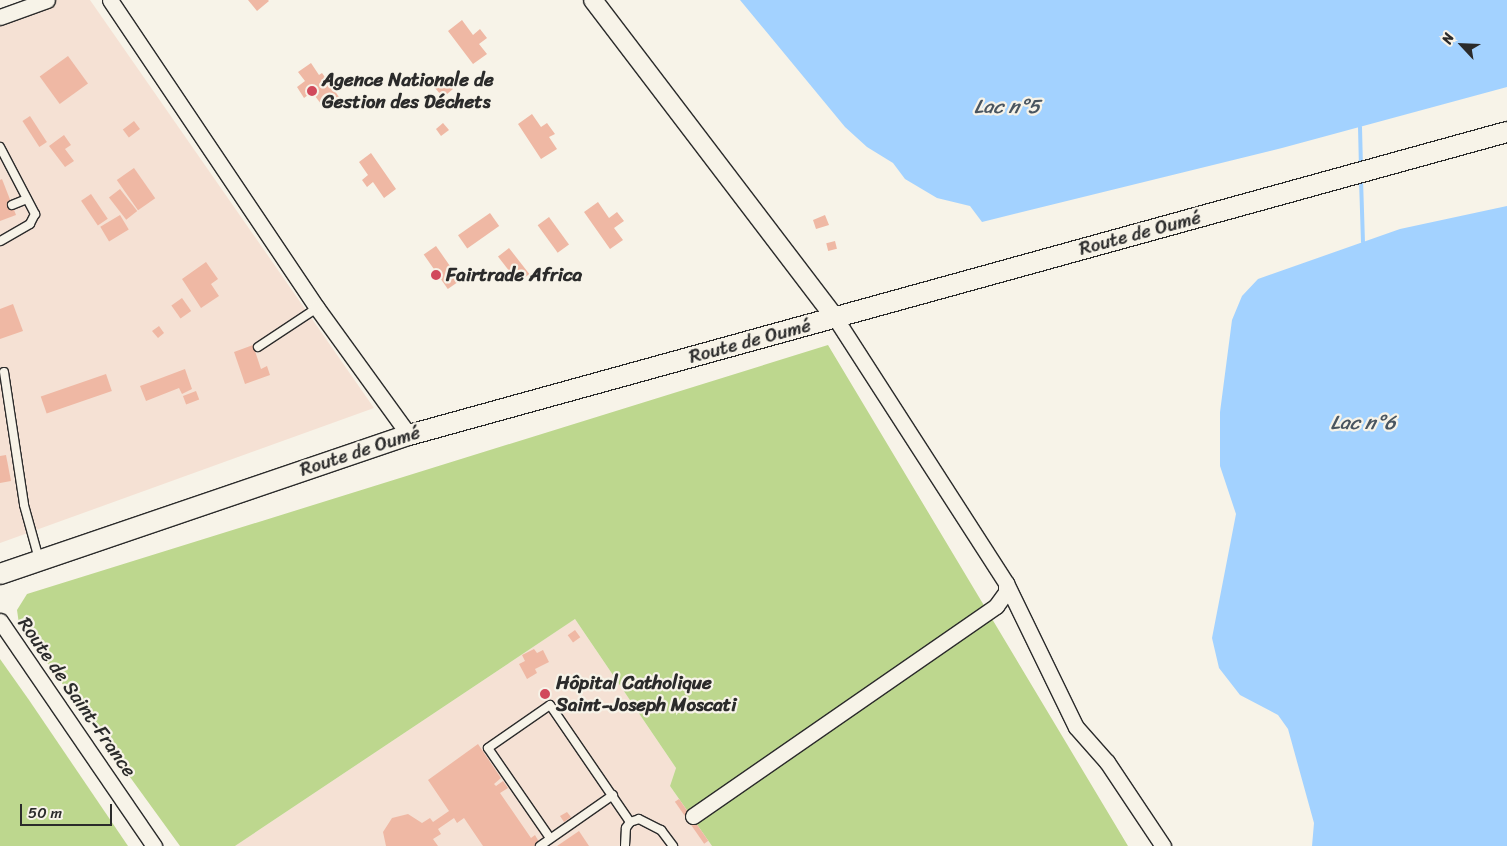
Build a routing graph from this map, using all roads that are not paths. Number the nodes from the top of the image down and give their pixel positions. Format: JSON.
{"nodes":[{"id":1,"x":46,"y":0,"type":"edge"},
{"id":2,"x":110,"y":0,"type":"edge"},
{"id":3,"x":593,"y":0,"type":"edge"},
{"id":4,"x":0,"y":17,"type":"edge"},
{"id":5,"x":1507,"y":132,"type":"edge"},
{"id":6,"x":0,"y":149,"type":"edge"},
{"id":7,"x":27,"y":199,"type":"junction"},
{"id":8,"x":12,"y":205,"type":"dead end"},
{"id":9,"x":0,"y":241,"type":"edge"},
{"id":10,"x":317,"y":308,"type":"junction"},
{"id":11,"x":835,"y":318,"type":"junction"},
{"id":12,"x":258,"y":347,"type":"dead end"},
{"id":13,"x":4,"y":372,"type":"dead end"},
{"id":14,"x":409,"y":435,"type":"junction"},
{"id":15,"x":40,"y":560,"type":"junction"},
{"id":16,"x":0,"y":574,"type":"edge"},
{"id":17,"x":1006,"y":583,"type":"junction"},
{"id":18,"x":0,"y":621,"type":"edge"},
{"id":19,"x":613,"y":795,"type":"junction"},
{"id":20,"x":693,"y":816,"type":"dead end"},
{"id":21,"x":630,"y":822,"type":"junction"},
{"id":22,"x":550,"y":838,"type":"junction"},
{"id":23,"x":154,"y":846,"type":"edge"},
{"id":24,"x":540,"y":846,"type":"edge"},
{"id":25,"x":625,"y":846,"type":"edge"},
{"id":26,"x":673,"y":846,"type":"edge"},
{"id":27,"x":1163,"y":846,"type":"edge"}],
"edges":[{"from":1,"to":4,"type":"street"},
{"from":2,"to":10,"type":"street"},
{"from":3,"to":11,"type":"street"},
{"from":5,"to":11,"type":"main road","name":"Route de Oumé"},
{"from":6,"to":7,"type":"lane"},
{"from":7,"to":8,"type":"lane"},
{"from":7,"to":9,"type":"lane"},
{"from":10,"to":12,"type":"lane"},
{"from":10,"to":14,"type":"street"},
{"from":11,"to":14,"type":"main road","name":"Route de Oumé"},
{"from":11,"to":17,"type":"street"},
{"from":13,"to":15,"type":"lane"},
{"from":14,"to":15,"type":"main road","name":"Route de Oumé"},
{"from":15,"to":16,"type":"main road","name":"Route de Oumé"},
{"from":17,"to":20,"type":"street"},
{"from":17,"to":27,"type":"street"},
{"from":18,"to":23,"type":"street","name":"Route de Saint-France"},
{"from":19,"to":21,"type":"lane"},
{"from":19,"to":22,"type":"lane"},
{"from":19,"to":22,"type":"lane"},
{"from":21,"to":25,"type":"lane"},
{"from":21,"to":26,"type":"lane"},
{"from":22,"to":24,"type":"lane"}]}
